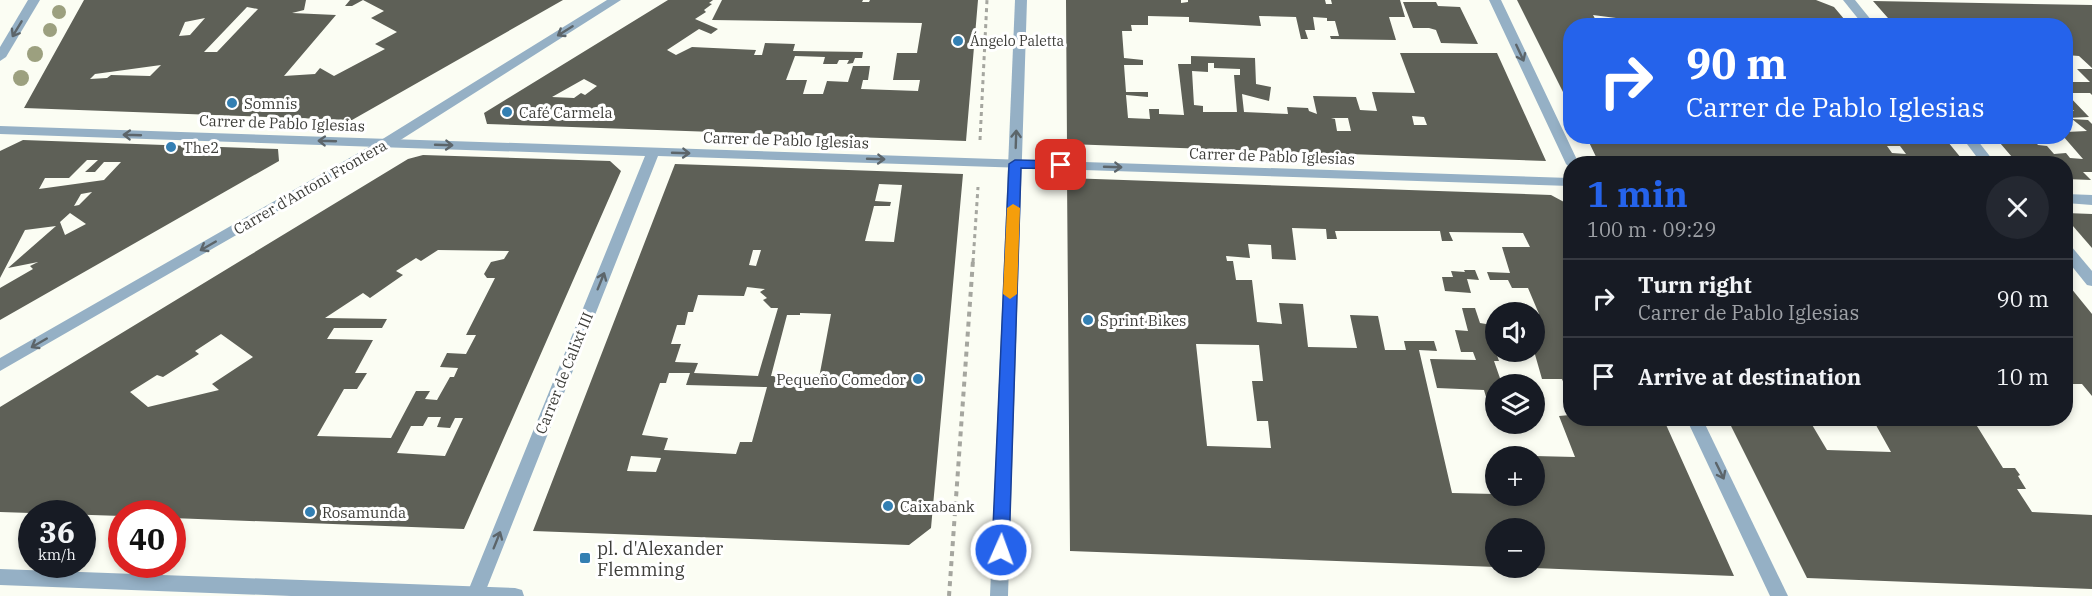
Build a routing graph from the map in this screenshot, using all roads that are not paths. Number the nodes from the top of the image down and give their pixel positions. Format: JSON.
{"nodes":[{"id":1,"x":34,"y":0,"type":"edge"},
{"id":2,"x":615,"y":0,"type":"edge"},
{"id":3,"x":1021,"y":0,"type":"edge"},
{"id":4,"x":1495,"y":0,"type":"edge"},
{"id":5,"x":1849,"y":0,"type":"edge"},
{"id":6,"x":1864,"y":18,"type":"edge"},
{"id":7,"x":0,"y":57,"type":"edge"},
{"id":8,"x":0,"y":130,"type":"edge"},
{"id":9,"x":386,"y":143,"type":"junction"},
{"id":10,"x":1974,"y":144,"type":"edge"},
{"id":11,"x":653,"y":152,"type":"junction"},
{"id":12,"x":1568,"y":156,"type":"edge"},
{"id":13,"x":1983,"y":156,"type":"edge"},
{"id":14,"x":1015,"y":164,"type":"junction"},
{"id":15,"x":1563,"y":182,"type":"edge"},
{"id":16,"x":2073,"y":199,"type":"edge"},
{"id":17,"x":2092,"y":200,"type":"edge"},
{"id":18,"x":2073,"y":258,"type":"edge"},
{"id":19,"x":2092,"y":281,"type":"edge"},
{"id":20,"x":0,"y":365,"type":"edge"},
{"id":21,"x":1698,"y":426,"type":"edge"},
{"id":22,"x":0,"y":577,"type":"edge"},
{"id":23,"x":475,"y":595,"type":"edge"},
{"id":24,"x":515,"y":596,"type":"edge"},
{"id":25,"x":999,"y":596,"type":"edge"},
{"id":26,"x":1779,"y":596,"type":"edge"}],
"edges":[{"from":1,"to":7,"type":"street","one_way":true},
{"from":2,"to":9,"type":"street","name":"Carrer d'Antoni Frontera","one_way":true},
{"from":14,"to":3,"type":"street","one_way":true},
{"from":4,"to":12,"type":"street","one_way":true},
{"from":5,"to":6,"type":"street"},
{"from":9,"to":8,"type":"street","name":"Carrer de Pablo Iglesias","one_way":true},
{"from":9,"to":11,"type":"street","name":"Carrer de Pablo Iglesias","one_way":true},
{"from":9,"to":20,"type":"street","name":"Carrer d'Antoni Frontera","one_way":true},
{"from":10,"to":13,"type":"street"},
{"from":11,"to":14,"type":"street","name":"Carrer de Pablo Iglesias","one_way":true},
{"from":23,"to":11,"type":"street","name":"Carrer de Calixt III","one_way":true},
{"from":14,"to":15,"type":"street","name":"Carrer de Pablo Iglesias","one_way":true},
{"from":14,"to":25,"type":"street"},
{"from":16,"to":17,"type":"street"},
{"from":18,"to":19,"type":"street"},
{"from":21,"to":26,"type":"street","one_way":true},
{"from":22,"to":23,"type":"street"},
{"from":23,"to":24,"type":"street"}]}
